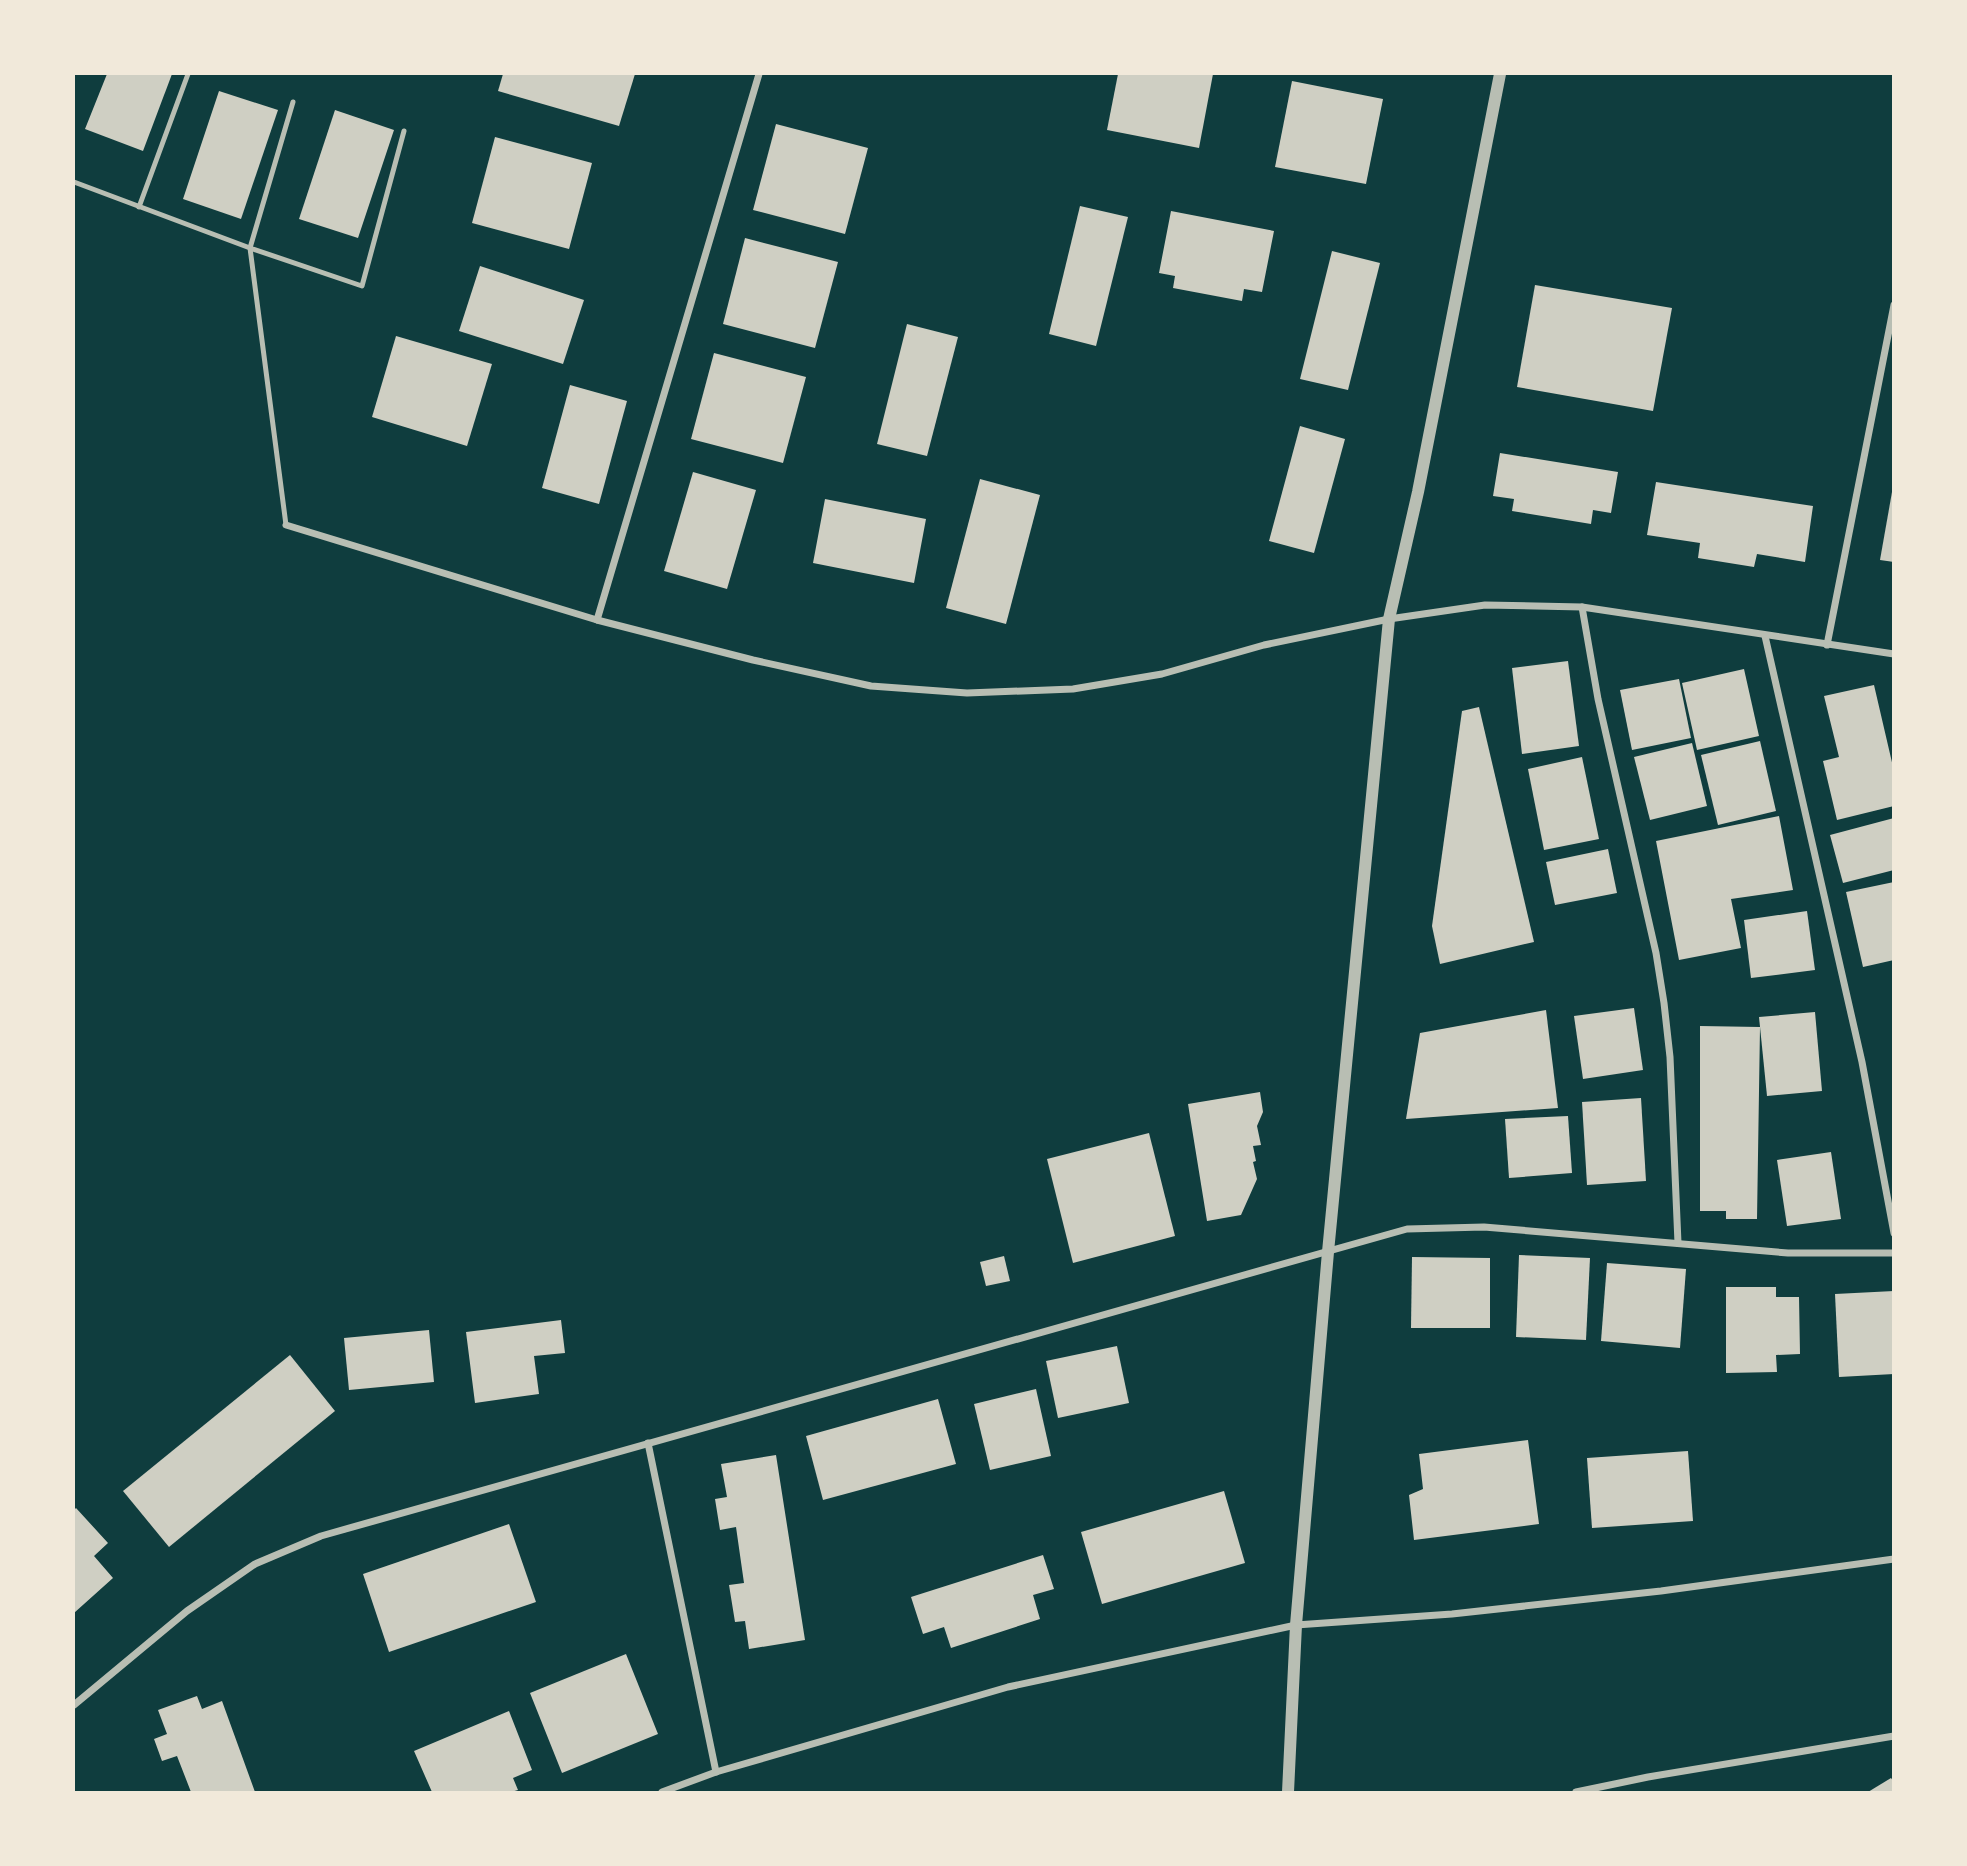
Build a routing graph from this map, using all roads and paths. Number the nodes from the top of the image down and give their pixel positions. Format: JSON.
{"nodes":[{"id":1,"x":188,"y":74,"type":"edge"},
{"id":2,"x":759,"y":74,"type":"edge"},
{"id":3,"x":1499,"y":74,"type":"edge"},
{"id":4,"x":293,"y":102,"type":"dead end"},
{"id":5,"x":404,"y":131,"type":"dead end"},
{"id":6,"x":74,"y":183,"type":"edge"},
{"id":7,"x":139,"y":207,"type":"junction"},
{"id":8,"x":250,"y":248,"type":"junction"},
{"id":9,"x":1894,"y":305,"type":"edge"},
{"id":10,"x":286,"y":525,"type":"joint"},
{"id":11,"x":1582,"y":607,"type":"junction"},
{"id":12,"x":1389,"y":619,"type":"junction"},
{"id":13,"x":597,"y":620,"type":"junction"},
{"id":14,"x":1765,"y":636,"type":"junction"},
{"id":15,"x":1827,"y":645,"type":"junction"},
{"id":16,"x":1894,"y":654,"type":"edge"},
{"id":17,"x":1894,"y":1233,"type":"edge"},
{"id":18,"x":1678,"y":1243,"type":"junction"},
{"id":19,"x":1328,"y":1252,"type":"junction"},
{"id":20,"x":1894,"y":1253,"type":"edge"},
{"id":21,"x":648,"y":1443,"type":"junction"},
{"id":22,"x":1894,"y":1559,"type":"edge"},
{"id":23,"x":1296,"y":1625,"type":"junction"},
{"id":24,"x":74,"y":1705,"type":"edge"},
{"id":25,"x":1894,"y":1736,"type":"edge"},
{"id":26,"x":716,"y":1772,"type":"junction"},
{"id":27,"x":662,"y":1793,"type":"edge"},
{"id":28,"x":1288,"y":1793,"type":"edge"},
{"id":29,"x":1576,"y":1793,"type":"edge"}],
"edges":[{"from":1,"to":7,"type":"lane"},
{"from":2,"to":13,"type":"street"},
{"from":3,"to":12,"type":"street"},
{"from":4,"to":8,"type":"lane"},
{"from":5,"to":8,"type":"lane"},
{"from":6,"to":7,"type":"lane"},
{"from":7,"to":8,"type":"lane"},
{"from":8,"to":10,"type":"lane"},
{"from":9,"to":15,"type":"street"},
{"from":10,"to":13,"type":"street"},
{"from":11,"to":12,"type":"street"},
{"from":11,"to":14,"type":"street"},
{"from":11,"to":18,"type":"street"},
{"from":12,"to":13,"type":"street"},
{"from":12,"to":19,"type":"street"},
{"from":14,"to":15,"type":"street"},
{"from":14,"to":17,"type":"street"},
{"from":15,"to":16,"type":"street"},
{"from":18,"to":19,"type":"street"},
{"from":18,"to":20,"type":"street"},
{"from":19,"to":21,"type":"street"},
{"from":19,"to":23,"type":"street"},
{"from":21,"to":24,"type":"street"},
{"from":21,"to":26,"type":"street"},
{"from":22,"to":23,"type":"street"},
{"from":23,"to":26,"type":"street"},
{"from":23,"to":28,"type":"street"},
{"from":25,"to":29,"type":"street"},
{"from":26,"to":27,"type":"street"}]}
